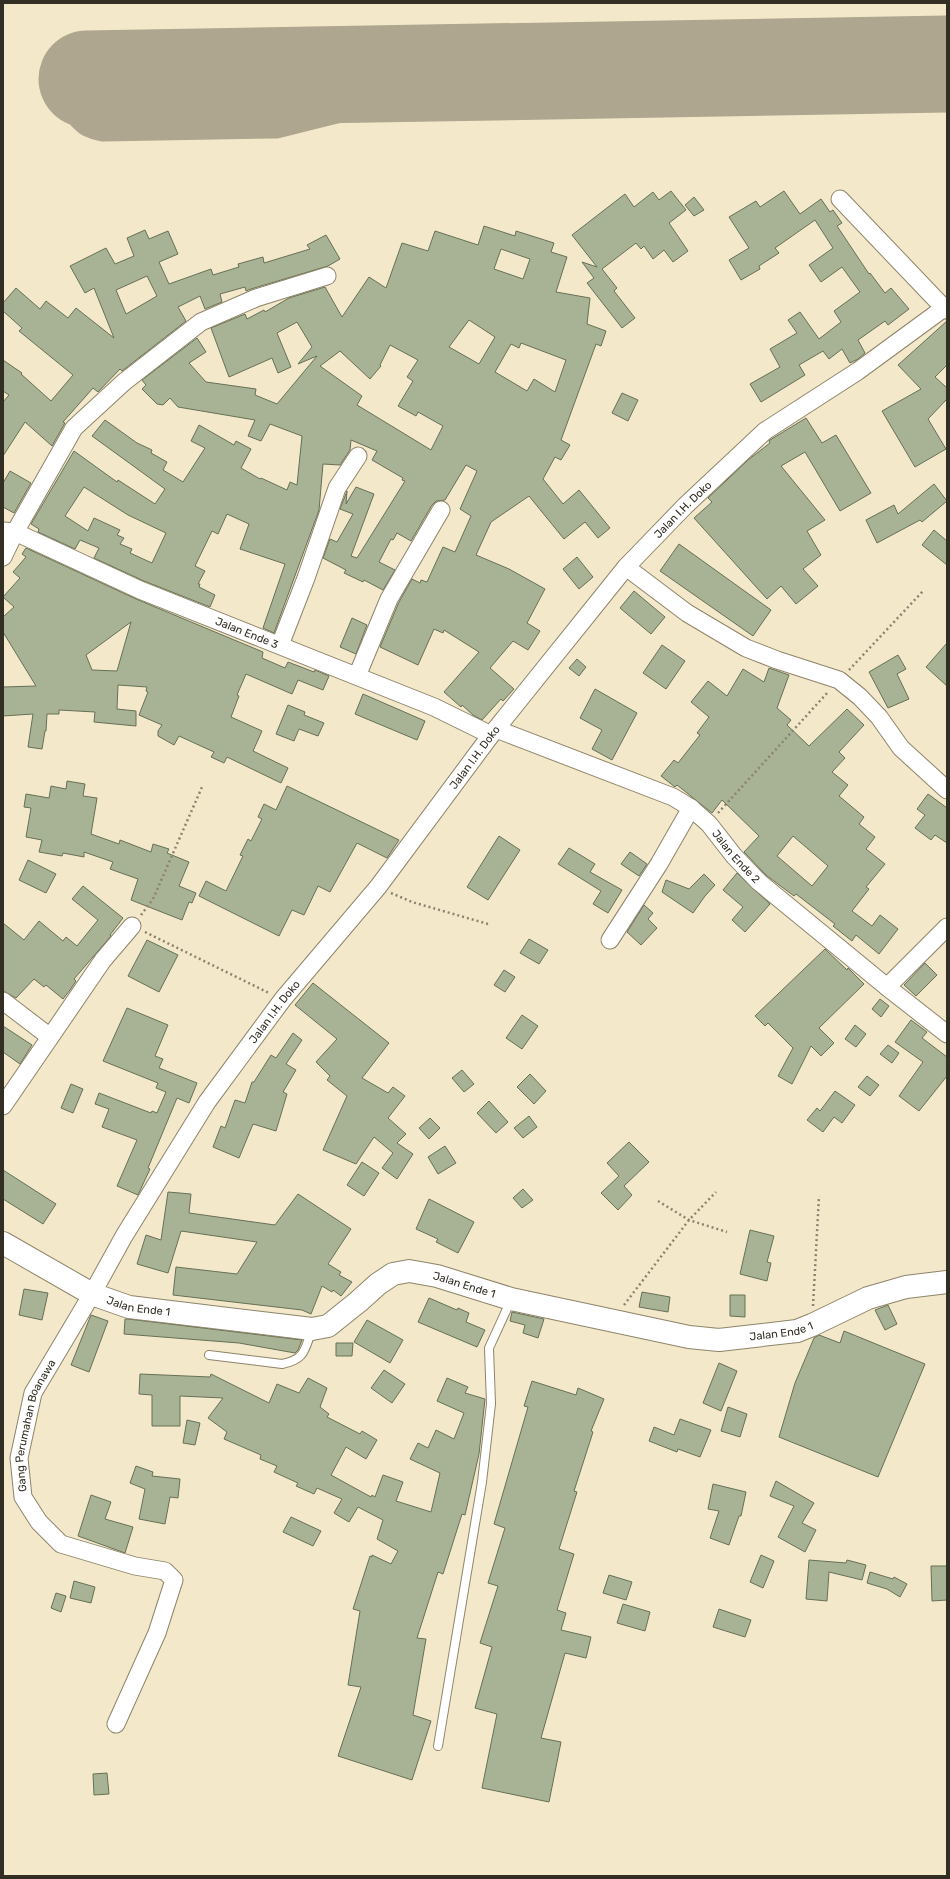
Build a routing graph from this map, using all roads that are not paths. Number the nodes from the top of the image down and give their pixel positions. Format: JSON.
{"nodes":[{"id":1,"x":840,"y":199,"type":"dead end"},
{"id":2,"x":327,"y":276,"type":"dead end"},
{"id":3,"x":946,"y":309,"type":"edge"},
{"id":4,"x":358,"y":456,"type":"dead end"},
{"id":5,"x":441,"y":510,"type":"dead end"},
{"id":6,"x":9,"y":532,"type":"edge"},
{"id":7,"x":3,"y":557,"type":"edge"},
{"id":8,"x":626,"y":567,"type":"junction"},
{"id":9,"x":280,"y":645,"type":"junction"},
{"id":10,"x":357,"y":676,"type":"junction"},
{"id":11,"x":494,"y":732,"type":"junction"},
{"id":12,"x":947,"y":790,"type":"edge"},
{"id":13,"x":691,"y":808,"type":"junction"},
{"id":14,"x":132,"y":926,"type":"road end"},
{"id":15,"x":947,"y":927,"type":"edge"},
{"id":16,"x":610,"y":940,"type":"dead end"},
{"id":17,"x":887,"y":987,"type":"junction"},
{"id":18,"x":3,"y":1001,"type":"edge"},
{"id":19,"x":947,"y":1034,"type":"edge"},
{"id":20,"x":50,"y":1037,"type":"junction"},
{"id":21,"x":3,"y":1106,"type":"edge"},
{"id":22,"x":3,"y":1244,"type":"edge"},
{"id":23,"x":947,"y":1282,"type":"edge"},
{"id":24,"x":92,"y":1294,"type":"junction"},
{"id":25,"x":511,"y":1299,"type":"junction"},
{"id":26,"x":312,"y":1329,"type":"junction"},
{"id":27,"x":210,"y":1355,"type":"dead end"},
{"id":28,"x":116,"y":1724,"type":"dead end"},
{"id":29,"x":438,"y":1746,"type":"dead end"}],
"edges":[{"from":1,"to":3,"type":"street"},
{"from":2,"to":6,"type":"street"},
{"from":3,"to":8,"type":"street","name":"Jalan I.H. Doko"},
{"from":4,"to":9,"type":"street"},
{"from":5,"to":10,"type":"street"},
{"from":6,"to":7,"type":"street"},
{"from":6,"to":9,"type":"street","name":"Jalan Ende 3"},
{"from":8,"to":11,"type":"street","name":"Jalan I.H. Doko"},
{"from":8,"to":12,"type":"street"},
{"from":9,"to":10,"type":"street","name":"Jalan Ende 3"},
{"from":10,"to":11,"type":"street","name":"Jalan Ende 3"},
{"from":11,"to":13,"type":"street","name":"Jalan Ende 2"},
{"from":11,"to":24,"type":"street","name":"Jalan I.H. Doko"},
{"from":13,"to":16,"type":"street"},
{"from":13,"to":17,"type":"street","name":"Jalan Ende 2"},
{"from":14,"to":20,"type":"street"},
{"from":15,"to":17,"type":"street"},
{"from":17,"to":19,"type":"street","name":"Jalan Ende 2"},
{"from":18,"to":20,"type":"street"},
{"from":20,"to":21,"type":"street"},
{"from":22,"to":24,"type":"street","name":"Jalan Ende 1"},
{"from":23,"to":25,"type":"street","name":"Jalan Ende 1"},
{"from":24,"to":26,"type":"street","name":"Jalan Ende 1"},
{"from":24,"to":28,"type":"street","name":"Gang Perumahan Boanawa"},
{"from":25,"to":26,"type":"street","name":"Jalan Ende 1"},
{"from":25,"to":29,"type":"lane"},
{"from":26,"to":27,"type":"lane"}]}
